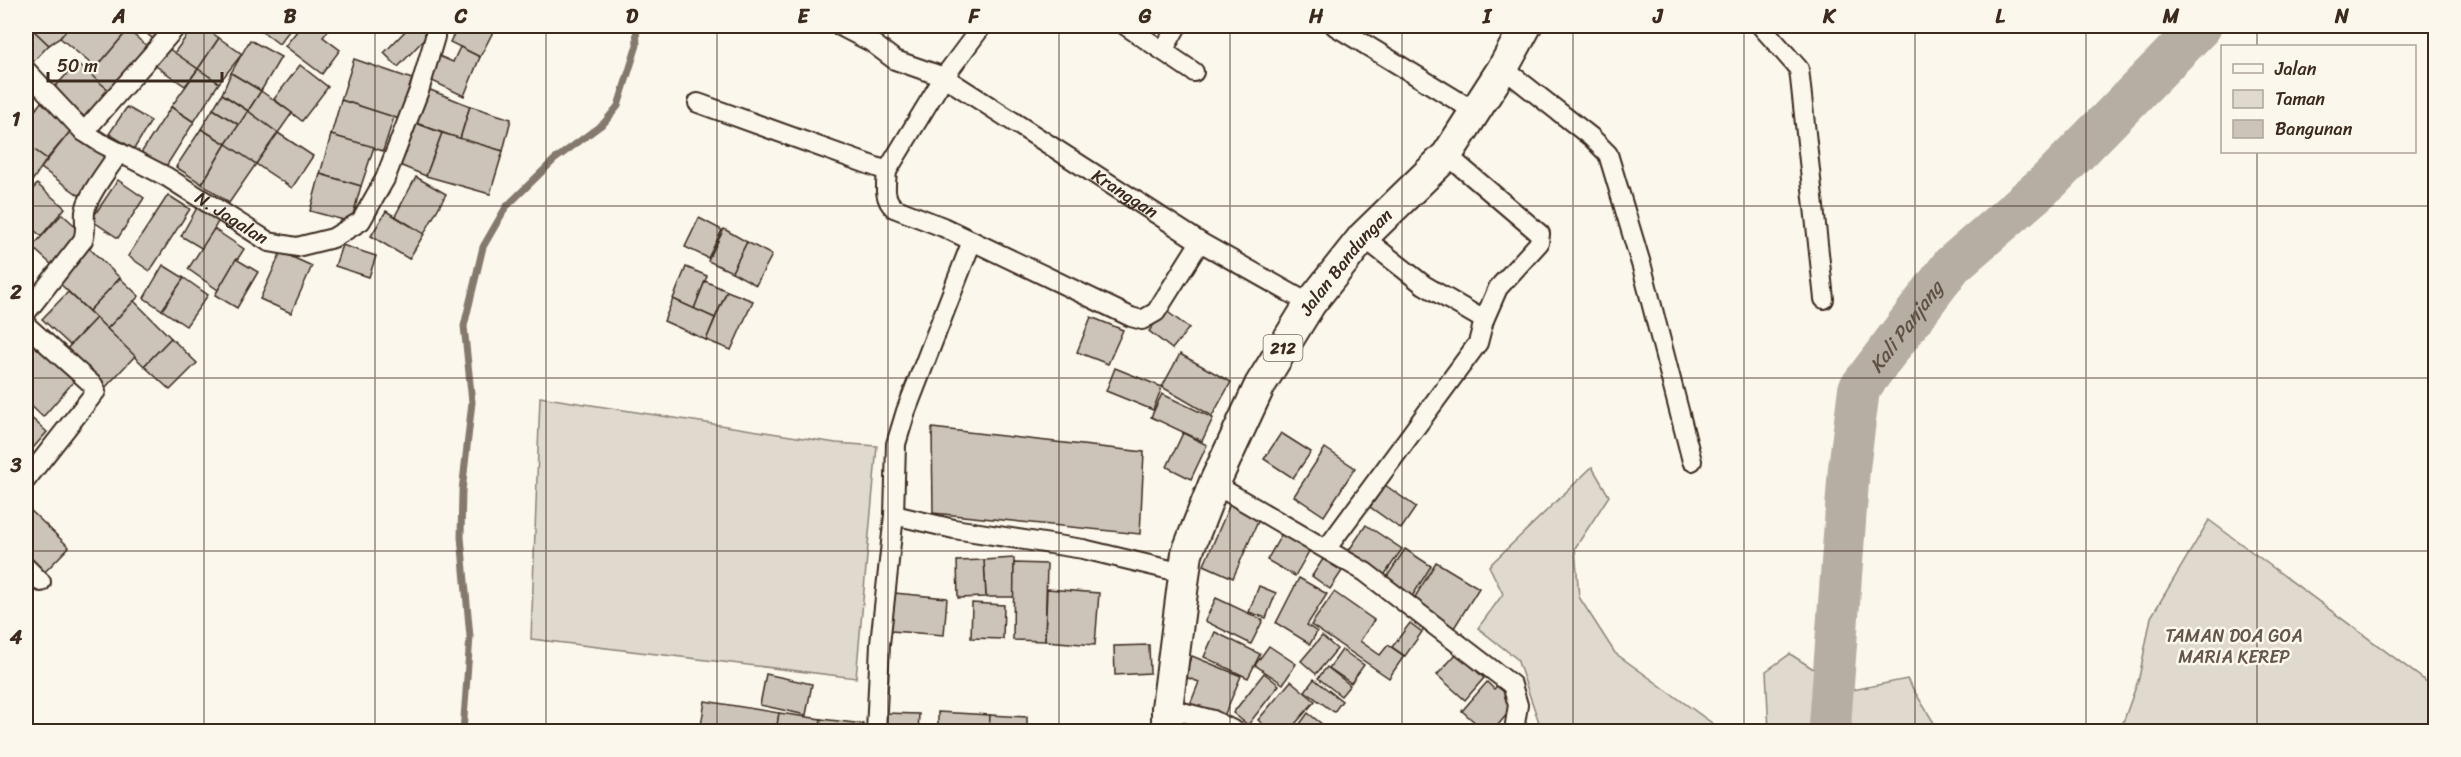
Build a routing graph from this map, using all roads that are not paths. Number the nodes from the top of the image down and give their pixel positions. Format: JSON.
{"nodes":[{"id":1,"x":177,"y":26,"type":"edge"},
{"id":2,"x":435,"y":26,"type":"edge"},
{"id":3,"x":840,"y":26,"type":"edge"},
{"id":4,"x":982,"y":26,"type":"edge"},
{"id":5,"x":1126,"y":26,"type":"edge"},
{"id":6,"x":1177,"y":26,"type":"edge"},
{"id":7,"x":1335,"y":26,"type":"edge"},
{"id":8,"x":1526,"y":26,"type":"edge"},
{"id":9,"x":1761,"y":26,"type":"edge"},
{"id":10,"x":1163,"y":51,"type":"junction"},
{"id":11,"x":1503,"y":68,"type":"junction"},
{"id":12,"x":26,"y":70,"type":"edge"},
{"id":13,"x":1194,"y":72,"type":"dead end"},
{"id":14,"x":944,"y":77,"type":"junction"},
{"id":15,"x":698,"y":104,"type":"dead end"},
{"id":16,"x":1476,"y":112,"type":"junction"},
{"id":17,"x":84,"y":132,"type":"junction"},
{"id":18,"x":118,"y":154,"type":"junction"},
{"id":19,"x":1447,"y":155,"type":"junction"},
{"id":20,"x":887,"y":171,"type":"junction"},
{"id":21,"x":1363,"y":237,"type":"junction"},
{"id":22,"x":972,"y":241,"type":"junction"},
{"id":23,"x":1200,"y":242,"type":"junction"},
{"id":24,"x":1824,"y":299,"type":"dead end"},
{"id":25,"x":1310,"y":303,"type":"junction"},
{"id":26,"x":26,"y":313,"type":"edge"},
{"id":27,"x":1484,"y":320,"type":"junction"},
{"id":28,"x":26,"y":325,"type":"edge"},
{"id":29,"x":1692,"y":461,"type":"dead end"},
{"id":30,"x":26,"y":480,"type":"edge"},
{"id":31,"x":1214,"y":484,"type":"junction"},
{"id":32,"x":894,"y":516,"type":"junction"},
{"id":33,"x":1327,"y":548,"type":"junction"},
{"id":34,"x":26,"y":567,"type":"edge"},
{"id":35,"x":1183,"y":573,"type":"junction"},
{"id":36,"x":41,"y":582,"type":"dead end"},
{"id":37,"x":1167,"y":720,"type":"edge"},
{"id":38,"x":876,"y":732,"type":"edge"},
{"id":39,"x":1237,"y":732,"type":"edge"},
{"id":40,"x":1519,"y":732,"type":"edge"}],
"edges":[{"from":1,"to":17,"type":"street"},
{"from":2,"to":18,"type":"street","name":"N. Jagalan"},
{"from":3,"to":14,"type":"street","name":"Kranggan"},
{"from":4,"to":14,"type":"street"},
{"from":5,"to":10,"type":"street"},
{"from":6,"to":10,"type":"street"},
{"from":7,"to":16,"type":"street"},
{"from":8,"to":11,"type":"main road","name":"Jalan Bandungan","number":"212"},
{"from":9,"to":24,"type":"street"},
{"from":10,"to":13,"type":"street"},
{"from":11,"to":16,"type":"main road","name":"Jalan Bandungan","number":"212"},
{"from":11,"to":29,"type":"street"},
{"from":12,"to":17,"type":"street","name":"N. Jagalan"},
{"from":14,"to":20,"type":"street"},
{"from":14,"to":23,"type":"street","name":"Kranggan"},
{"from":15,"to":20,"type":"street"},
{"from":16,"to":19,"type":"main road","name":"Jalan Bandungan","number":"212"},
{"from":17,"to":18,"type":"street","name":"N. Jagalan"},
{"from":18,"to":26,"type":"street"},
{"from":19,"to":21,"type":"main road","name":"Jalan Bandungan","number":"212"},
{"from":19,"to":27,"type":"street"},
{"from":20,"to":22,"type":"street"},
{"from":21,"to":25,"type":"main road","name":"Jalan Bandungan","number":"212"},
{"from":21,"to":27,"type":"street"},
{"from":22,"to":23,"type":"street"},
{"from":22,"to":32,"type":"street"},
{"from":23,"to":25,"type":"street","name":"Kranggan"},
{"from":25,"to":31,"type":"main road","name":"Jalan Bandungan","number":"212"},
{"from":27,"to":33,"type":"street"},
{"from":28,"to":30,"type":"street"},
{"from":31,"to":33,"type":"street"},
{"from":31,"to":35,"type":"main road","name":"Jalan Bandungan","number":"212"},
{"from":32,"to":35,"type":"street"},
{"from":32,"to":38,"type":"street"},
{"from":33,"to":40,"type":"street"},
{"from":34,"to":36,"type":"street"},
{"from":35,"to":37,"type":"main road","name":"Jalan Bandungan","number":"212"},
{"from":37,"to":39,"type":"street"}]}
